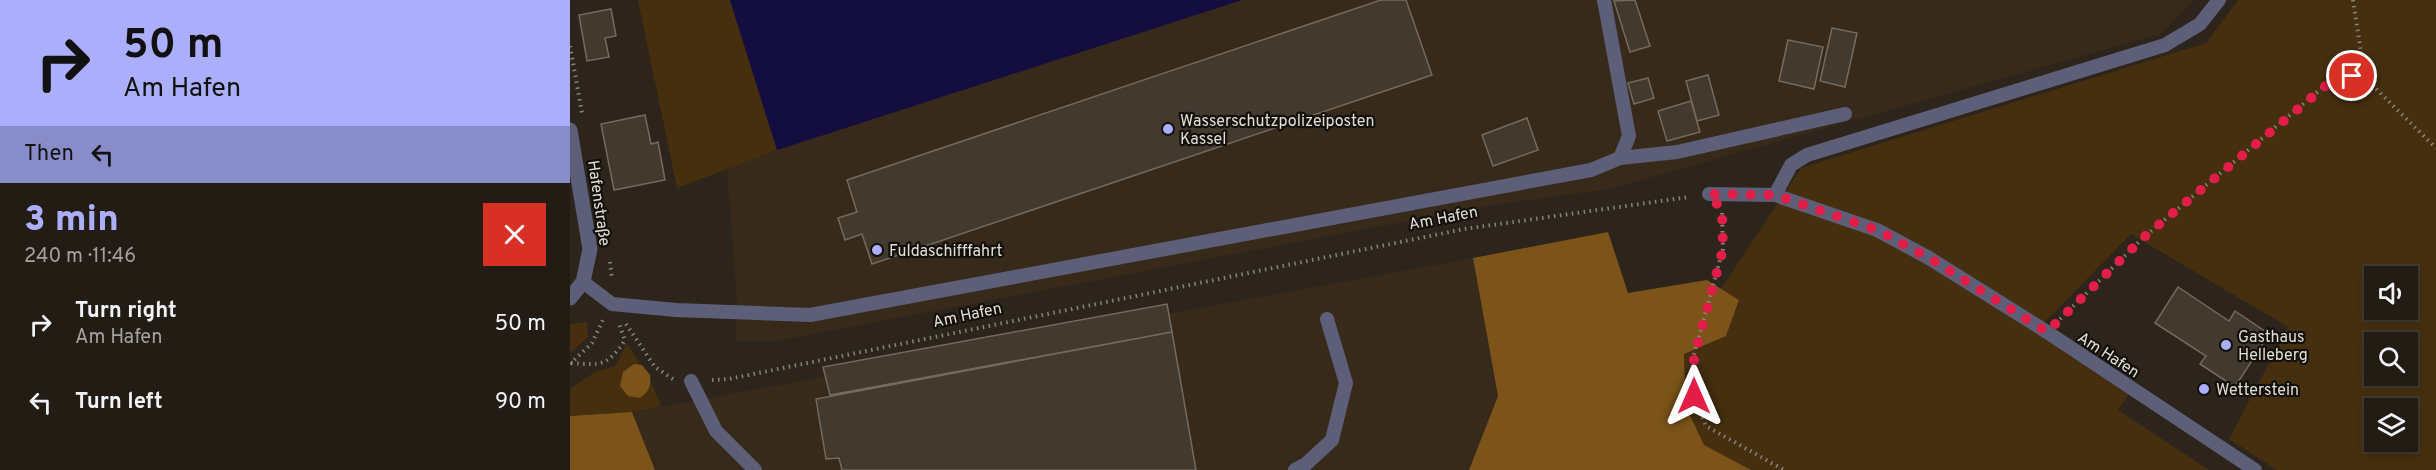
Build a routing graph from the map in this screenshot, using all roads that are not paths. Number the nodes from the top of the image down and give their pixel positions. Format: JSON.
{"nodes":[{"id":1,"x":1604,"y":0,"type":"edge"},
{"id":2,"x":2219,"y":0,"type":"edge"},
{"id":3,"x":1845,"y":114,"type":"dead end"},
{"id":4,"x":570,"y":130,"type":"edge"},
{"id":5,"x":1620,"y":158,"type":"junction"},
{"id":6,"x":1709,"y":194,"type":"road end"},
{"id":7,"x":1775,"y":195,"type":"junction"},
{"id":8,"x":583,"y":282,"type":"junction"},
{"id":9,"x":570,"y":298,"type":"edge"},
{"id":10,"x":1327,"y":319,"type":"dead end"},
{"id":11,"x":691,"y":381,"type":"road end"},
{"id":12,"x":755,"y":470,"type":"edge"},
{"id":13,"x":1295,"y":470,"type":"edge"},
{"id":14,"x":2255,"y":470,"type":"edge"}],
"edges":[{"from":1,"to":5,"type":"lane"},
{"from":2,"to":7,"type":"lane"},
{"from":3,"to":5,"type":"lane"},
{"from":4,"to":8,"type":"street","name":"Hafenstraße"},
{"from":5,"to":8,"type":"lane"},
{"from":6,"to":7,"type":"lane","name":"Am Hafen"},
{"from":7,"to":14,"type":"lane","name":"Am Hafen"},
{"from":8,"to":9,"type":"street"},
{"from":10,"to":13,"type":"lane"},
{"from":11,"to":12,"type":"lane"}]}
